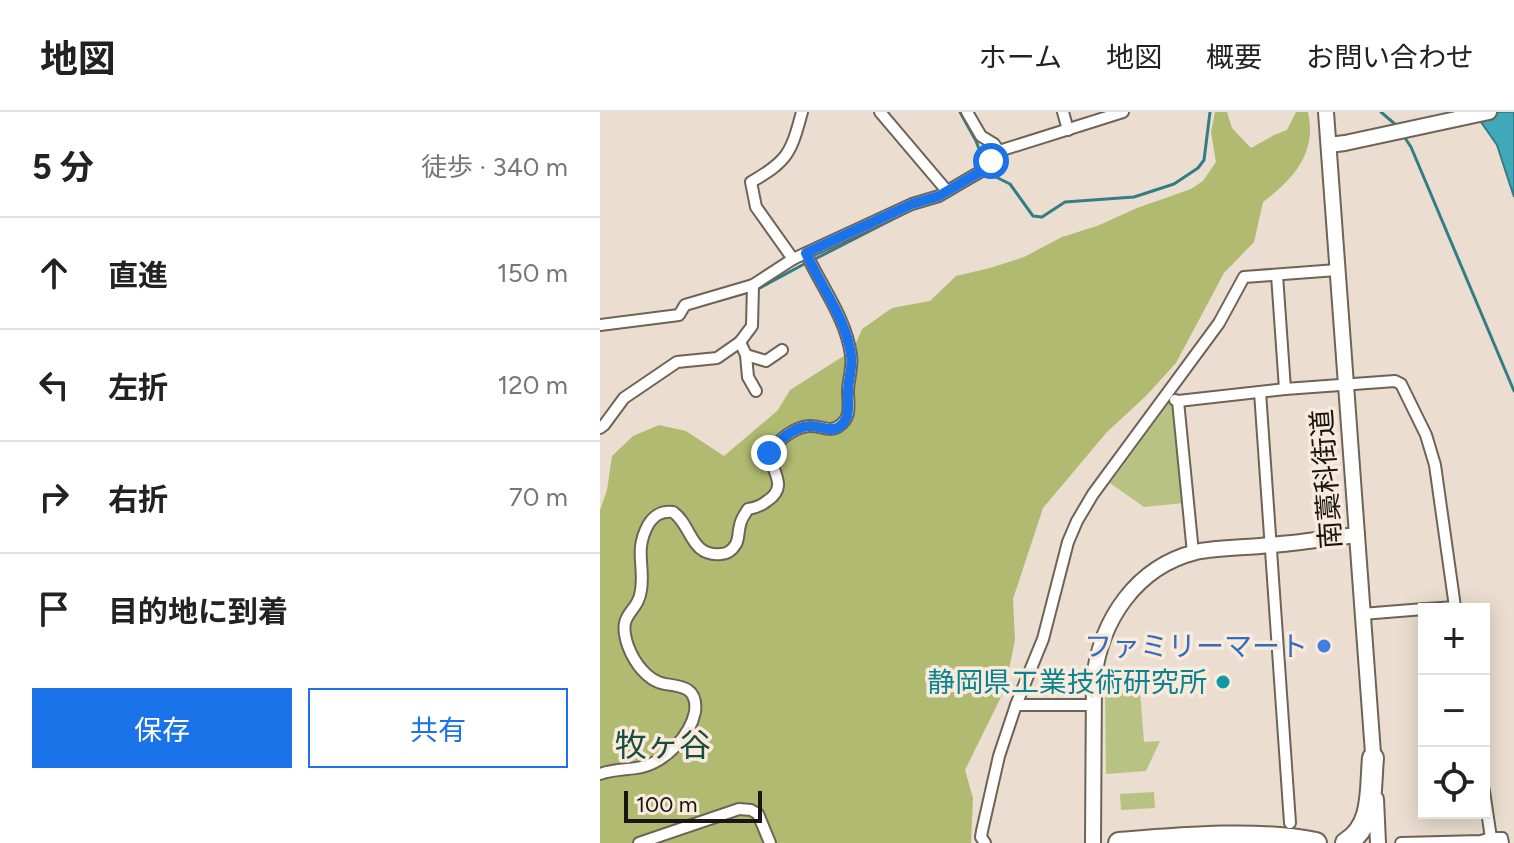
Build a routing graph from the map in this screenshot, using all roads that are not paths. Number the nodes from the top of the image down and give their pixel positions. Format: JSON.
{"nodes":[{"id":1,"x":802,"y":112,"type":"edge"},
{"id":2,"x":880,"y":112,"type":"edge"},
{"id":3,"x":967,"y":112,"type":"edge"},
{"id":4,"x":1063,"y":112,"type":"edge"},
{"id":5,"x":1123,"y":112,"type":"edge"},
{"id":6,"x":1326,"y":112,"type":"edge"},
{"id":7,"x":1489,"y":112,"type":"edge"},
{"id":8,"x":1068,"y":130,"type":"junction"},
{"id":9,"x":1329,"y":145,"type":"junction"},
{"id":10,"x":999,"y":151,"type":"junction"},
{"id":11,"x":947,"y":191,"type":"junction"},
{"id":12,"x":806,"y":255,"type":"junction"},
{"id":13,"x":793,"y":259,"type":"junction"},
{"id":14,"x":1337,"y":270,"type":"junction"},
{"id":15,"x":1277,"y":275,"type":"junction"},
{"id":16,"x":753,"y":285,"type":"junction"},
{"id":17,"x":600,"y":325,"type":"edge"},
{"id":18,"x":740,"y":342,"type":"junction"},
{"id":19,"x":782,"y":350,"type":"dead end"},
{"id":20,"x":746,"y":355,"type":"junction"},
{"id":21,"x":1346,"y":384,"type":"junction"},
{"id":22,"x":1285,"y":389,"type":"junction"},
{"id":23,"x":756,"y":391,"type":"dead end"},
{"id":24,"x":1260,"y":392,"type":"junction"},
{"id":25,"x":1166,"y":394,"type":"junction"},
{"id":26,"x":1178,"y":401,"type":"junction"},
{"id":27,"x":600,"y":428,"type":"edge"},
{"id":28,"x":1357,"y":535,"type":"junction"},
{"id":29,"x":1271,"y":545,"type":"junction"},
{"id":30,"x":1193,"y":553,"type":"junction"},
{"id":31,"x":1455,"y":603,"type":"edge"},
{"id":32,"x":1418,"y":610,"type":"edge"},
{"id":33,"x":1362,"y":614,"type":"junction"},
{"id":34,"x":1016,"y":705,"type":"junction"},
{"id":35,"x":1094,"y":705,"type":"junction"},
{"id":36,"x":1373,"y":758,"type":"junction"},
{"id":37,"x":600,"y":774,"type":"edge"},
{"id":38,"x":1488,"y":819,"type":"edge"},
{"id":39,"x":1290,"y":823,"type":"dead end"},
{"id":40,"x":1491,"y":838,"type":"junction"},
{"id":41,"x":639,"y":843,"type":"edge"},
{"id":42,"x":770,"y":843,"type":"edge"},
{"id":43,"x":985,"y":843,"type":"edge"},
{"id":44,"x":1093,"y":843,"type":"edge"},
{"id":45,"x":1119,"y":843,"type":"edge"},
{"id":46,"x":1316,"y":843,"type":"edge"},
{"id":47,"x":1346,"y":843,"type":"edge"},
{"id":48,"x":1378,"y":843,"type":"edge"},
{"id":49,"x":1401,"y":843,"type":"edge"},
{"id":50,"x":1503,"y":843,"type":"edge"}],
"edges":[{"from":1,"to":13,"type":"street"},
{"from":2,"to":11,"type":"street"},
{"from":3,"to":10,"type":"street"},
{"from":4,"to":8,"type":"street"},
{"from":5,"to":8,"type":"street"},
{"from":6,"to":9,"type":"main road","name":"南藁科街道"},
{"from":7,"to":9,"type":"main road"},
{"from":8,"to":10,"type":"street"},
{"from":9,"to":14,"type":"main road","name":"南藁科街道"},
{"from":10,"to":11,"type":"street"},
{"from":11,"to":12,"type":"street"},
{"from":12,"to":13,"type":"street"},
{"from":12,"to":37,"type":"street"},
{"from":13,"to":16,"type":"street"},
{"from":14,"to":15,"type":"street"},
{"from":14,"to":21,"type":"main road","name":"南藁科街道"},
{"from":15,"to":22,"type":"street"},
{"from":15,"to":25,"type":"street"},
{"from":16,"to":17,"type":"street"},
{"from":16,"to":18,"type":"street"},
{"from":18,"to":20,"type":"street"},
{"from":18,"to":27,"type":"street"},
{"from":19,"to":20,"type":"street"},
{"from":20,"to":23,"type":"street"},
{"from":21,"to":22,"type":"street"},
{"from":21,"to":28,"type":"main road","name":"南藁科街道"},
{"from":21,"to":31,"type":"street"},
{"from":22,"to":24,"type":"street"},
{"from":24,"to":26,"type":"street"},
{"from":24,"to":29,"type":"street"},
{"from":25,"to":26,"type":"street"},
{"from":25,"to":34,"type":"street"},
{"from":26,"to":30,"type":"street"},
{"from":28,"to":29,"type":"main road"},
{"from":28,"to":33,"type":"main road","name":"南藁科街道"},
{"from":29,"to":30,"type":"main road"},
{"from":29,"to":39,"type":"street"},
{"from":30,"to":35,"type":"main road"},
{"from":32,"to":33,"type":"street"},
{"from":33,"to":36,"type":"main road","name":"南藁科街道"},
{"from":34,"to":35,"type":"street"},
{"from":34,"to":43,"type":"street"},
{"from":35,"to":44,"type":"main road"},
{"from":36,"to":47,"type":"highway"},
{"from":36,"to":48,"type":"main road","name":"南藁科街道"},
{"from":38,"to":40,"type":"street"},
{"from":40,"to":49,"type":"street"},
{"from":40,"to":50,"type":"street"},
{"from":41,"to":42,"type":"street"},
{"from":45,"to":46,"type":"highway"}]}
